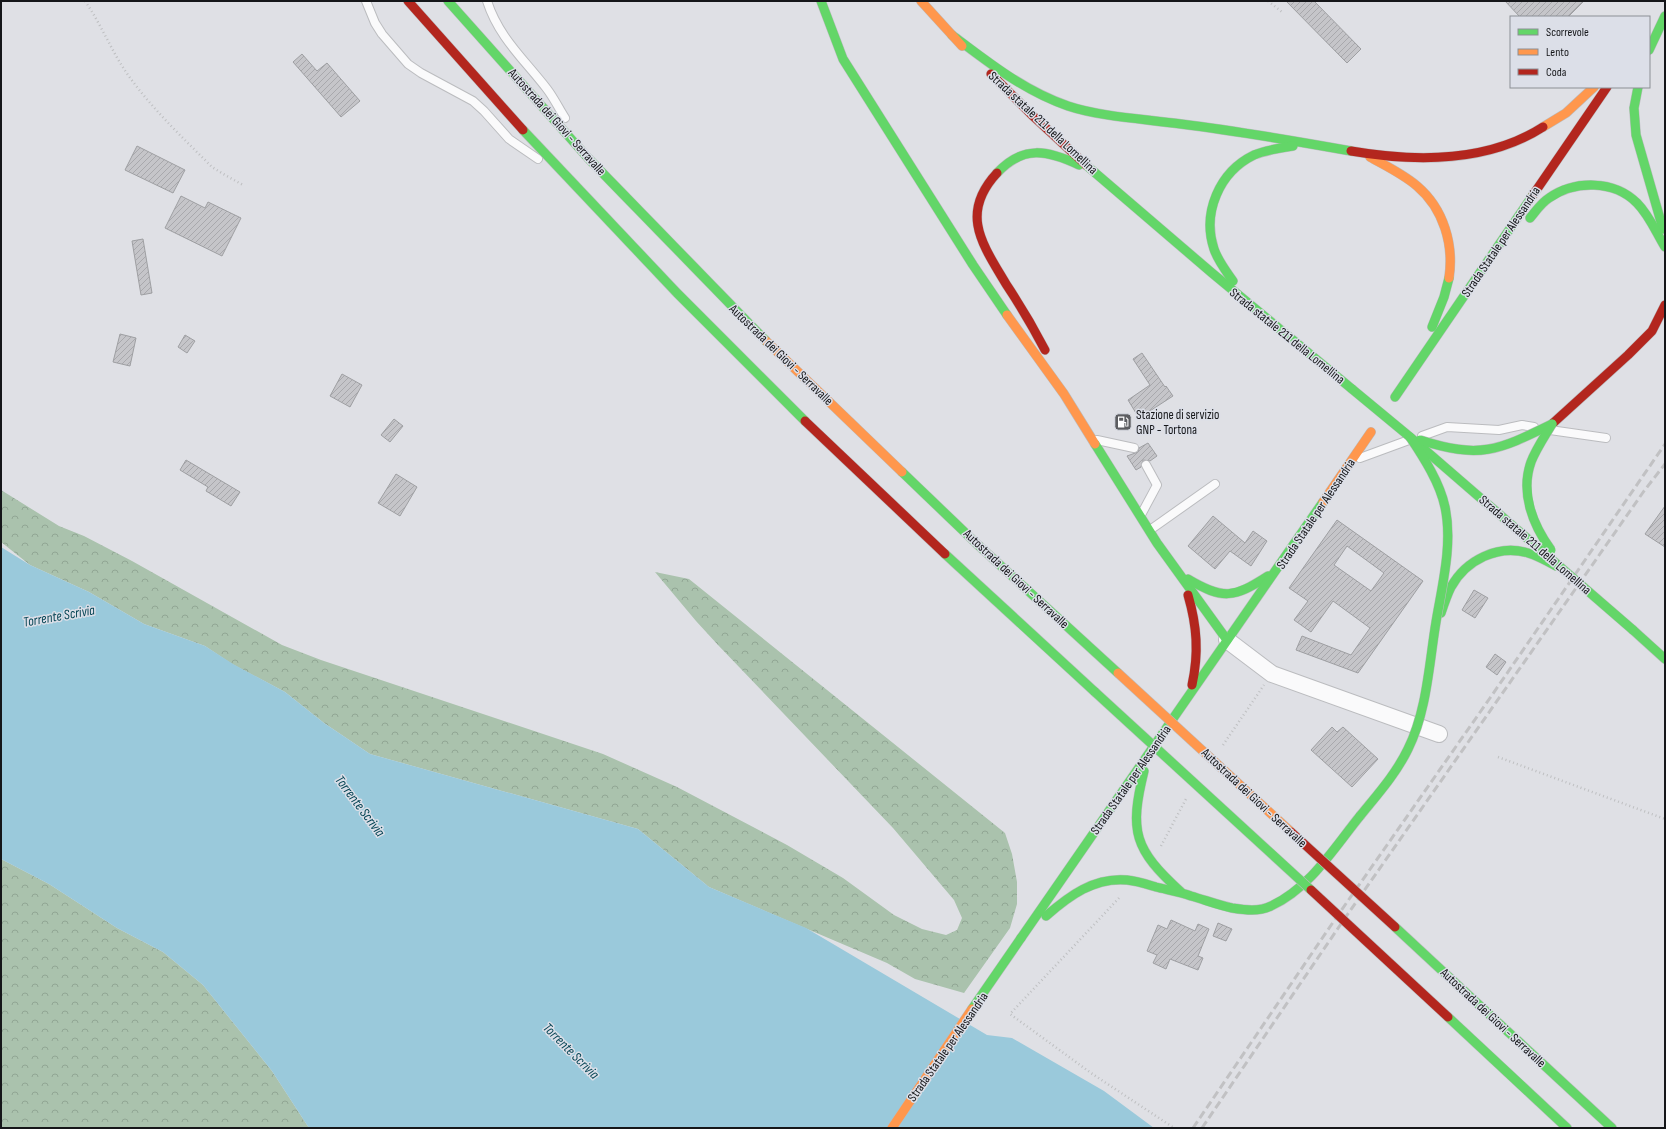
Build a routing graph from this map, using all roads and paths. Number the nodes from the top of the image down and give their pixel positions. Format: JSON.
{"nodes":[{"id":1,"x":85,"y":1,"type":"edge"},
{"id":2,"x":366,"y":1,"type":"edge"},
{"id":3,"x":408,"y":1,"type":"edge"},
{"id":4,"x":448,"y":1,"type":"edge"},
{"id":5,"x":487,"y":1,"type":"edge"},
{"id":6,"x":820,"y":1,"type":"edge"},
{"id":7,"x":920,"y":1,"type":"edge"},
{"id":8,"x":1268,"y":1,"type":"edge"},
{"id":9,"x":1282,"y":12,"type":"dead end"},
{"id":10,"x":1663,"y":13,"type":"edge"},
{"id":11,"x":1653,"y":21,"type":"dead end"},
{"id":12,"x":952,"y":35,"type":"junction"},
{"id":13,"x":1650,"y":47,"type":"edge"},
{"id":14,"x":1593,"y":88,"type":"edge"},
{"id":15,"x":1606,"y":88,"type":"edge"},
{"id":16,"x":1638,"y":88,"type":"edge"},
{"id":17,"x":1307,"y":144,"type":"junction"},
{"id":18,"x":1364,"y":153,"type":"junction"},
{"id":19,"x":588,"y":158,"type":"junction"},
{"id":20,"x":1094,"y":172,"type":"junction"},
{"id":21,"x":568,"y":180,"type":"junction"},
{"id":22,"x":243,"y":184,"type":"dead end"},
{"id":23,"x":1665,"y":238,"type":"edge"},
{"id":24,"x":1665,"y":247,"type":"edge"},
{"id":25,"x":1480,"y":274,"type":"junction"},
{"id":26,"x":1665,"y":305,"type":"edge"},
{"id":27,"x":1268,"y":321,"type":"junction"},
{"id":28,"x":1411,"y":373,"type":"junction"},
{"id":29,"x":1064,"y":394,"type":"junction"},
{"id":30,"x":1394,"y":397,"type":"dead end"},
{"id":31,"x":1552,"y":424,"type":"junction"},
{"id":32,"x":1371,"y":432,"type":"dead end"},
{"id":33,"x":1410,"y":437,"type":"junction"},
{"id":34,"x":1606,"y":438,"type":"dead end"},
{"id":35,"x":1093,"y":439,"type":"junction"},
{"id":36,"x":1134,"y":448,"type":"dead end"},
{"id":37,"x":1352,"y":460,"type":"junction"},
{"id":38,"x":1146,"y":466,"type":"dead end"},
{"id":39,"x":1215,"y":484,"type":"dead end"},
{"id":40,"x":1140,"y":516,"type":"junction"},
{"id":41,"x":1150,"y":530,"type":"junction"},
{"id":42,"x":1278,"y":569,"type":"junction"},
{"id":43,"x":1566,"y":570,"type":"junction"},
{"id":44,"x":1181,"y":575,"type":"junction"},
{"id":45,"x":1436,"y":623,"type":"junction"},
{"id":46,"x":1227,"y":640,"type":"junction"},
{"id":47,"x":1665,"y":659,"type":"edge"},
{"id":48,"x":1190,"y":694,"type":"junction"},
{"id":49,"x":1439,"y":734,"type":"dead end"},
{"id":50,"x":1498,"y":757,"type":"dead end"},
{"id":51,"x":1147,"y":758,"type":"junction"},
{"id":52,"x":1665,"y":818,"type":"edge"},
{"id":53,"x":1181,"y":892,"type":"junction"},
{"id":54,"x":1122,"y":895,"type":"dead end"},
{"id":55,"x":1021,"y":938,"type":"junction"},
{"id":56,"x":892,"y":1128,"type":"edge"},
{"id":57,"x":1174,"y":1128,"type":"edge"},
{"id":58,"x":1567,"y":1128,"type":"edge"},
{"id":59,"x":1612,"y":1128,"type":"edge"}],
"edges":[{"from":1,"to":22,"type":"path"},
{"from":2,"to":21,"type":"lane"},
{"from":3,"to":21,"type":"main road"},
{"from":4,"to":19,"type":"main road","name":"Autostrada dei Giovi - Serravalle"},
{"from":5,"to":19,"type":"lane"},
{"from":6,"to":29,"type":"main road"},
{"from":7,"to":12,"type":"main road","name":"Strada statale 211 della Lomellina"},
{"from":8,"to":9,"type":"path"},
{"from":10,"to":11,"type":"main road"},
{"from":10,"to":13,"type":"main road"},
{"from":12,"to":17,"type":"main road"},
{"from":12,"to":20,"type":"main road","name":"Strada statale 211 della Lomellina"},
{"from":14,"to":18,"type":"main road"},
{"from":15,"to":25,"type":"main road","name":"Strada Statale per Alessandria"},
{"from":16,"to":23,"type":"main road"},
{"from":17,"to":18,"type":"main road"},
{"from":17,"to":27,"type":"main road"},
{"from":18,"to":28,"type":"main road"},
{"from":19,"to":59,"type":"main road","name":"Autostrada dei Giovi - Serravalle","bridge":true},
{"from":20,"to":27,"type":"main road","name":"Strada statale 211 della Lomellina"},
{"from":20,"to":29,"type":"main road"},
{"from":21,"to":58,"type":"main road","bridge":true},
{"from":24,"to":25,"type":"main road"},
{"from":25,"to":28,"type":"main road","name":"Strada Statale per Alessandria"},
{"from":26,"to":31,"type":"main road"},
{"from":27,"to":33,"type":"main road","name":"Strada statale 211 della Lomellina","bridge":true},
{"from":28,"to":30,"type":"main road","name":"Strada Statale per Alessandria"},
{"from":29,"to":35,"type":"main road"},
{"from":31,"to":33,"type":"main road","bridge":true},
{"from":31,"to":43,"type":"main road","bridge":true},
{"from":32,"to":37,"type":"main road","name":"Strada Statale per Alessandria"},
{"from":33,"to":43,"type":"main road","name":"Strada statale 211 della Lomellina","bridge":true},
{"from":33,"to":45,"type":"main road","bridge":true},
{"from":34,"to":37,"type":"lane"},
{"from":35,"to":36,"type":"lane"},
{"from":35,"to":40,"type":"main road"},
{"from":37,"to":42,"type":"main road","name":"Strada Statale per Alessandria"},
{"from":38,"to":40,"type":"lane"},
{"from":39,"to":41,"type":"lane"},
{"from":40,"to":41,"type":"main road"},
{"from":41,"to":44,"type":"main road"},
{"from":42,"to":44,"type":"main road"},
{"from":42,"to":46,"type":"main road","name":"Strada Statale per Alessandria"},
{"from":43,"to":45,"type":"main road","bridge":true},
{"from":43,"to":47,"type":"main road","name":"Strada statale 211 della Lomellina","bridge":true},
{"from":44,"to":46,"type":"main road"},
{"from":44,"to":48,"type":"main road"},
{"from":45,"to":53,"type":"main road","bridge":true},
{"from":46,"to":48,"type":"main road","name":"Strada Statale per Alessandria"},
{"from":46,"to":49,"type":"street"},
{"from":48,"to":51,"type":"main road","name":"Strada Statale per Alessandria"},
{"from":50,"to":52,"type":"path"},
{"from":51,"to":53,"type":"main road"},
{"from":51,"to":55,"type":"main road","name":"Strada Statale per Alessandria"},
{"from":53,"to":55,"type":"main road"},
{"from":54,"to":57,"type":"path"},
{"from":55,"to":56,"type":"main road","name":"Strada Statale per Alessandria"}]}
